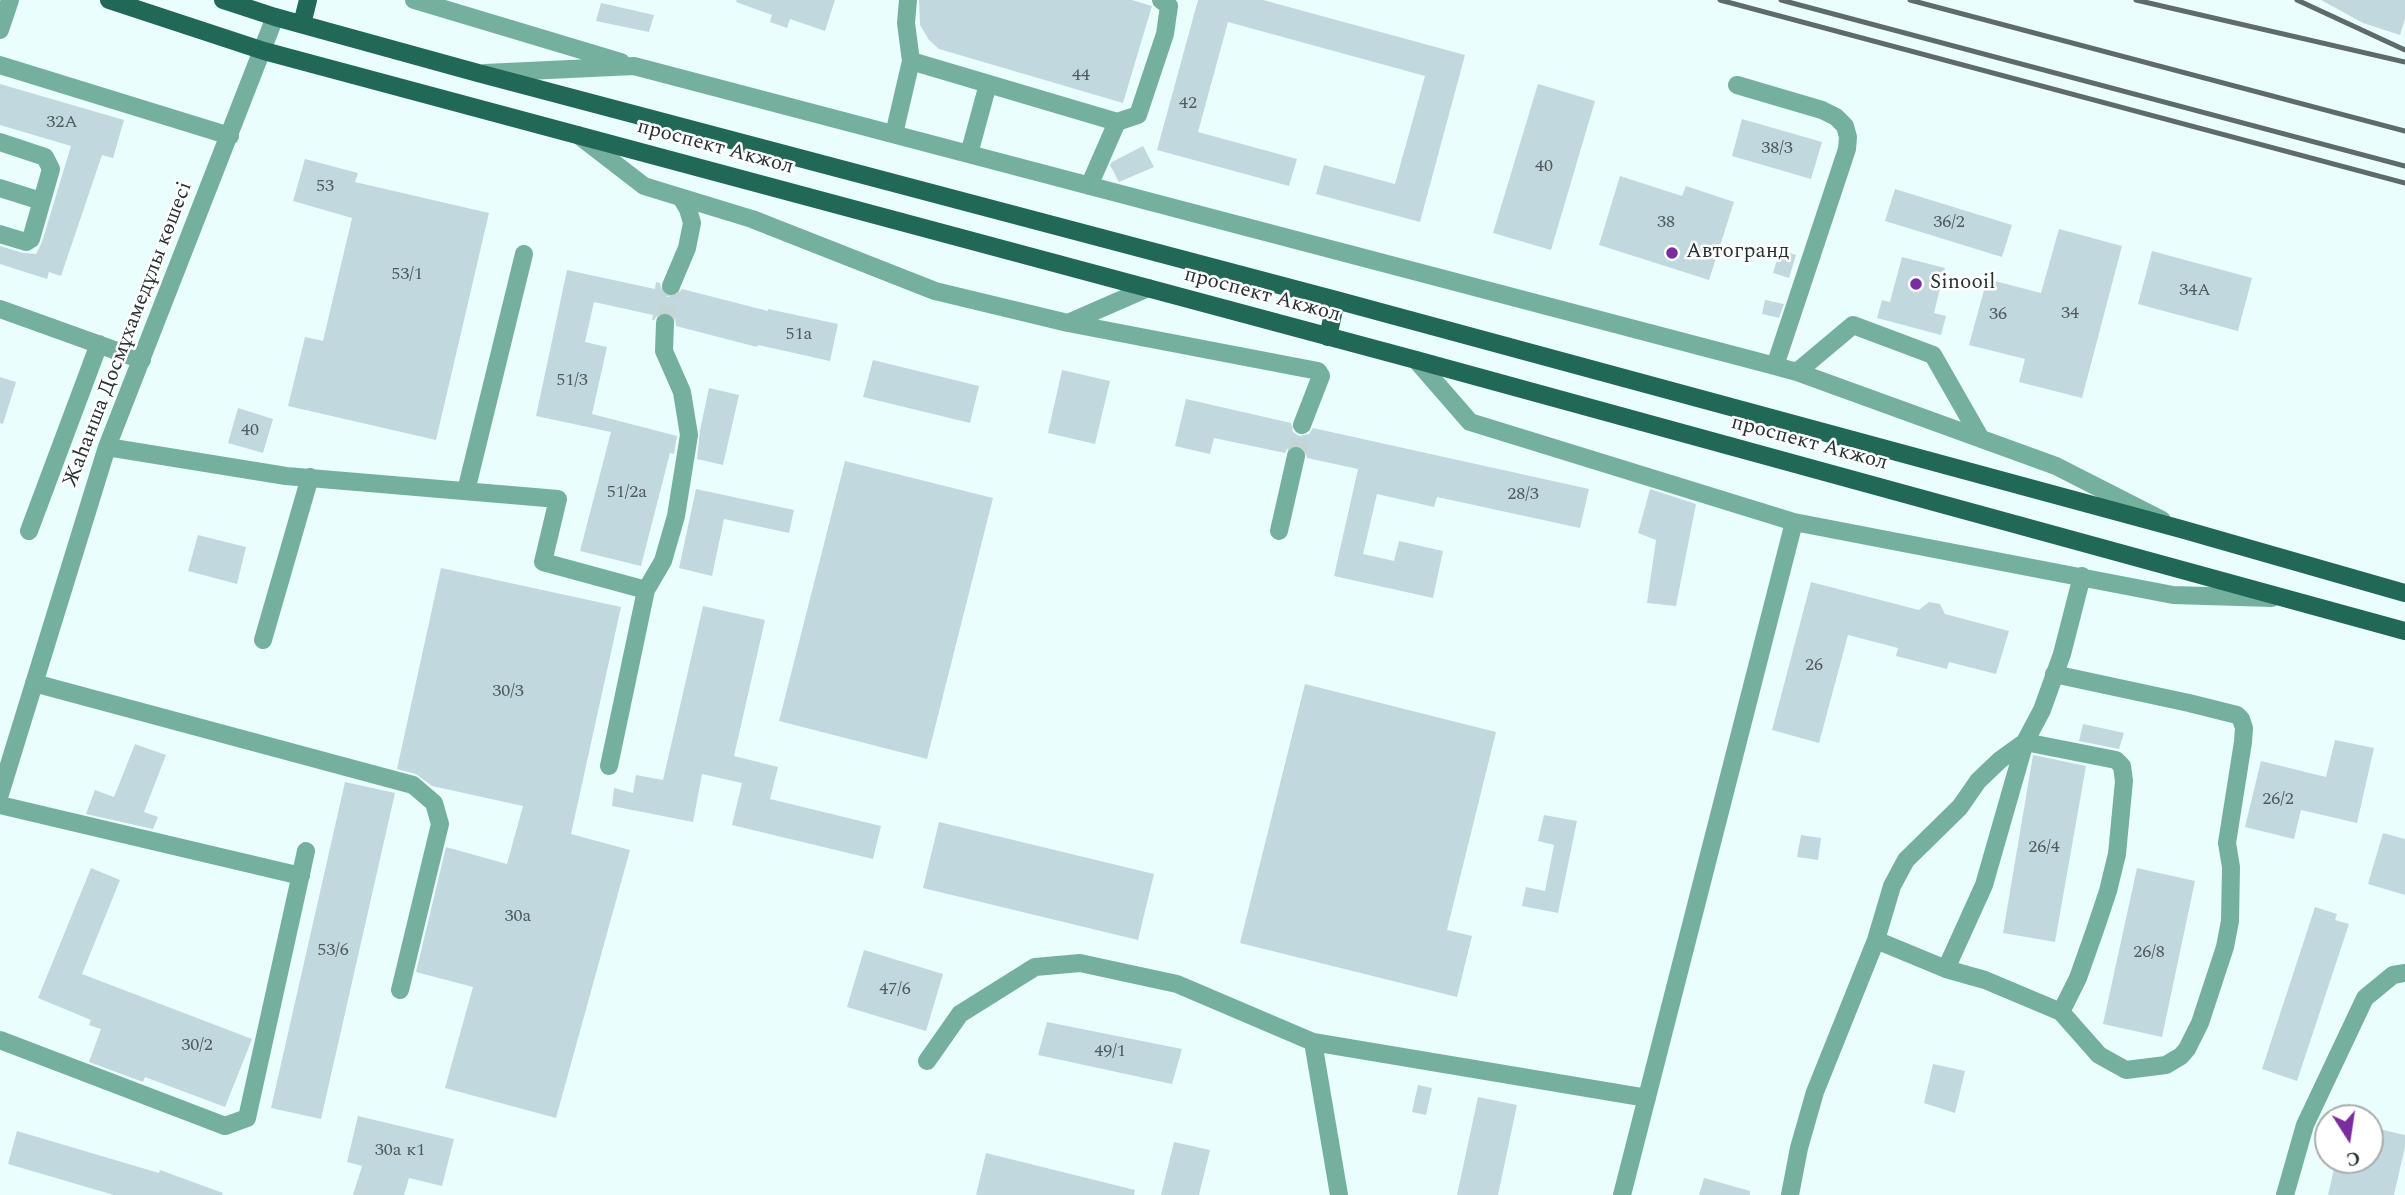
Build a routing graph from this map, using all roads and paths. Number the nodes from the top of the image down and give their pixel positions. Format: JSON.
{"nodes":[{"id":1,"x":10,"y":0,"type":"edge"},
{"id":2,"x":109,"y":0,"type":"edge"},
{"id":3,"x":223,"y":0,"type":"edge"},
{"id":4,"x":308,"y":0,"type":"edge"},
{"id":5,"x":414,"y":0,"type":"edge"},
{"id":6,"x":908,"y":0,"type":"edge"},
{"id":7,"x":1161,"y":0,"type":"edge"},
{"id":8,"x":251,"y":4,"type":"edge"},
{"id":9,"x":466,"y":7,"type":"edge"},
{"id":10,"x":275,"y":17,"type":"junction"},
{"id":11,"x":302,"y":24,"type":"junction"},
{"id":12,"x":0,"y":30,"type":"edge"},
{"id":13,"x":264,"y":51,"type":"junction"},
{"id":14,"x":911,"y":61,"type":"junction"},
{"id":15,"x":0,"y":65,"type":"edge"},
{"id":16,"x":634,"y":66,"type":"junction"},
{"id":17,"x":478,"y":73,"type":"junction"},
{"id":18,"x":988,"y":84,"type":"junction"},
{"id":19,"x":1737,"y":85,"type":"dead end"},
{"id":20,"x":1117,"y":122,"type":"junction"},
{"id":21,"x":894,"y":134,"type":"junction"},
{"id":22,"x":578,"y":135,"type":"junction"},
{"id":23,"x":230,"y":136,"type":"junction"},
{"id":24,"x":0,"y":142,"type":"edge"},
{"id":25,"x":969,"y":154,"type":"junction"},
{"id":26,"x":1089,"y":186,"type":"junction"},
{"id":27,"x":0,"y":188,"type":"edge"},
{"id":28,"x":682,"y":199,"type":"junction"},
{"id":29,"x":41,"y":201,"type":"junction"},
{"id":30,"x":0,"y":234,"type":"edge"},
{"id":31,"x":524,"y":254,"type":"dead end"},
{"id":32,"x":671,"y":286,"type":"tunnel mouth"},
{"id":33,"x":1147,"y":288,"type":"junction"},
{"id":34,"x":1336,"y":300,"type":"junction"},
{"id":35,"x":0,"y":309,"type":"edge"},
{"id":36,"x":665,"y":323,"type":"tunnel mouth"},
{"id":37,"x":1068,"y":323,"type":"junction"},
{"id":38,"x":1328,"y":337,"type":"junction"},
{"id":39,"x":99,"y":344,"type":"junction"},
{"id":40,"x":142,"y":360,"type":"junction"},
{"id":41,"x":1416,"y":360,"type":"junction"},
{"id":42,"x":1775,"y":366,"type":"junction"},
{"id":43,"x":1797,"y":372,"type":"junction"},
{"id":44,"x":1302,"y":425,"type":"tunnel mouth"},
{"id":45,"x":1981,"y":439,"type":"junction"},
{"id":46,"x":107,"y":447,"type":"junction"},
{"id":47,"x":1296,"y":456,"type":"tunnel mouth"},
{"id":48,"x":310,"y":477,"type":"junction"},
{"id":49,"x":466,"y":491,"type":"junction"},
{"id":50,"x":1794,"y":523,"type":"junction"},
{"id":51,"x":2181,"y":529,"type":"junction"},
{"id":52,"x":29,"y":531,"type":"dead end"},
{"id":53,"x":1279,"y":531,"type":"dead end"},
{"id":54,"x":2082,"y":576,"type":"junction"},
{"id":55,"x":646,"y":590,"type":"junction"},
{"id":56,"x":2405,"y":593,"type":"edge"},
{"id":57,"x":2285,"y":598,"type":"junction"},
{"id":58,"x":2405,"y":631,"type":"edge"},
{"id":59,"x":263,"y":640,"type":"dead end"},
{"id":60,"x":2054,"y":674,"type":"junction"},
{"id":61,"x":34,"y":683,"type":"junction"},
{"id":62,"x":2025,"y":742,"type":"junction"},
{"id":63,"x":609,"y":766,"type":"dead end"},
{"id":64,"x":0,"y":794,"type":"edge"},
{"id":65,"x":0,"y":805,"type":"edge"},
{"id":66,"x":306,"y":852,"type":"dead end"},
{"id":67,"x":301,"y":876,"type":"junction"},
{"id":68,"x":1876,"y":940,"type":"junction"},
{"id":69,"x":1946,"y":969,"type":"junction"},
{"id":70,"x":2405,"y":974,"type":"edge"},
{"id":71,"x":400,"y":989,"type":"dead end"},
{"id":72,"x":2061,"y":1012,"type":"junction"},
{"id":73,"x":0,"y":1041,"type":"edge"},
{"id":74,"x":1313,"y":1042,"type":"junction"},
{"id":75,"x":927,"y":1061,"type":"dead end"},
{"id":76,"x":1647,"y":1098,"type":"junction"},
{"id":77,"x":1339,"y":1195,"type":"edge"},
{"id":78,"x":1622,"y":1195,"type":"edge"},
{"id":79,"x":1790,"y":1195,"type":"edge"},
{"id":80,"x":2285,"y":1195,"type":"edge"}],
"edges":[{"from":1,"to":12,"type":"street"},
{"from":2,"to":13,"type":"main road","name":"проспект Акжол"},
{"from":3,"to":8,"type":"main road","name":"проспект Акжол"},
{"from":4,"to":11,"type":"main road"},
{"from":5,"to":9,"type":"street"},
{"from":6,"to":14,"type":"street"},
{"from":7,"to":20,"type":"street"},
{"from":8,"to":10,"type":"main road","name":"проспект Акжол"},
{"from":9,"to":16,"type":"street"},
{"from":10,"to":11,"type":"main road","name":"проспект Акжол"},
{"from":10,"to":13,"type":"street","name":"Жаһанша Досмұхамедұлы көшесі"},
{"from":11,"to":17,"type":"main road","name":"проспект Акжол"},
{"from":13,"to":22,"type":"main road","name":"проспект Акжол"},
{"from":13,"to":23,"type":"street","name":"Жаһанша Досмұхамедұлы көшесі"},
{"from":14,"to":18,"type":"street"},
{"from":14,"to":21,"type":"street"},
{"from":15,"to":23,"type":"street"},
{"from":16,"to":17,"type":"street"},
{"from":16,"to":21,"type":"street"},
{"from":17,"to":34,"type":"main road","name":"проспект Акжол"},
{"from":18,"to":20,"type":"street"},
{"from":18,"to":25,"type":"street"},
{"from":19,"to":42,"type":"street"},
{"from":20,"to":26,"type":"street"},
{"from":21,"to":25,"type":"street"},
{"from":22,"to":28,"type":"street"},
{"from":22,"to":33,"type":"main road","name":"проспект Акжол"},
{"from":23,"to":40,"type":"street","name":"Жаһанша Досмұхамедұлы көшесі"},
{"from":24,"to":29,"type":"street"},
{"from":25,"to":26,"type":"street"},
{"from":26,"to":42,"type":"street"},
{"from":27,"to":29,"type":"street"},
{"from":28,"to":32,"type":"street"},
{"from":28,"to":37,"type":"street"},
{"from":29,"to":30,"type":"street"},
{"from":31,"to":49,"type":"street"},
{"from":33,"to":37,"type":"street"},
{"from":33,"to":38,"type":"main road","name":"проспект Акжол"},
{"from":34,"to":38,"type":"main road"},
{"from":34,"to":51,"type":"main road","name":"проспект Акжол"},
{"from":35,"to":39,"type":"street"},
{"from":36,"to":55,"type":"street"},
{"from":37,"to":44,"type":"street"},
{"from":38,"to":41,"type":"main road","name":"проспект Акжол"},
{"from":39,"to":40,"type":"street"},
{"from":39,"to":52,"type":"street"},
{"from":40,"to":46,"type":"street","name":"Жаһанша Досмұхамедұлы көшесі"},
{"from":41,"to":50,"type":"street"},
{"from":41,"to":57,"type":"main road","name":"проспект Акжол"},
{"from":42,"to":43,"type":"street"},
{"from":43,"to":45,"type":"street"},
{"from":43,"to":45,"type":"street"},
{"from":45,"to":51,"type":"street"},
{"from":46,"to":48,"type":"street"},
{"from":46,"to":61,"type":"street","name":"Жаһанша Досмұхамедұлы көшесі"},
{"from":47,"to":53,"type":"street"},
{"from":48,"to":49,"type":"street"},
{"from":48,"to":59,"type":"street"},
{"from":49,"to":55,"type":"street"},
{"from":50,"to":54,"type":"street"},
{"from":50,"to":76,"type":"street"},
{"from":51,"to":56,"type":"main road","name":"проспект Акжол"},
{"from":54,"to":57,"type":"street"},
{"from":54,"to":60,"type":"street"},
{"from":55,"to":63,"type":"street"},
{"from":57,"to":58,"type":"main road","name":"проспект Акжол"},
{"from":60,"to":62,"type":"street"},
{"from":60,"to":72,"type":"street"},
{"from":61,"to":64,"type":"street","name":"Жаһанша Досмұхамедұлы көшесі"},
{"from":61,"to":71,"type":"street"},
{"from":62,"to":68,"type":"street"},
{"from":62,"to":69,"type":"street"},
{"from":62,"to":72,"type":"street"},
{"from":65,"to":67,"type":"street"},
{"from":66,"to":67,"type":"street"},
{"from":67,"to":73,"type":"street"},
{"from":68,"to":69,"type":"street"},
{"from":68,"to":79,"type":"street"},
{"from":69,"to":72,"type":"street"},
{"from":70,"to":80,"type":"street"},
{"from":74,"to":75,"type":"street"},
{"from":74,"to":76,"type":"street"},
{"from":74,"to":77,"type":"street"},
{"from":76,"to":78,"type":"street"}]}
